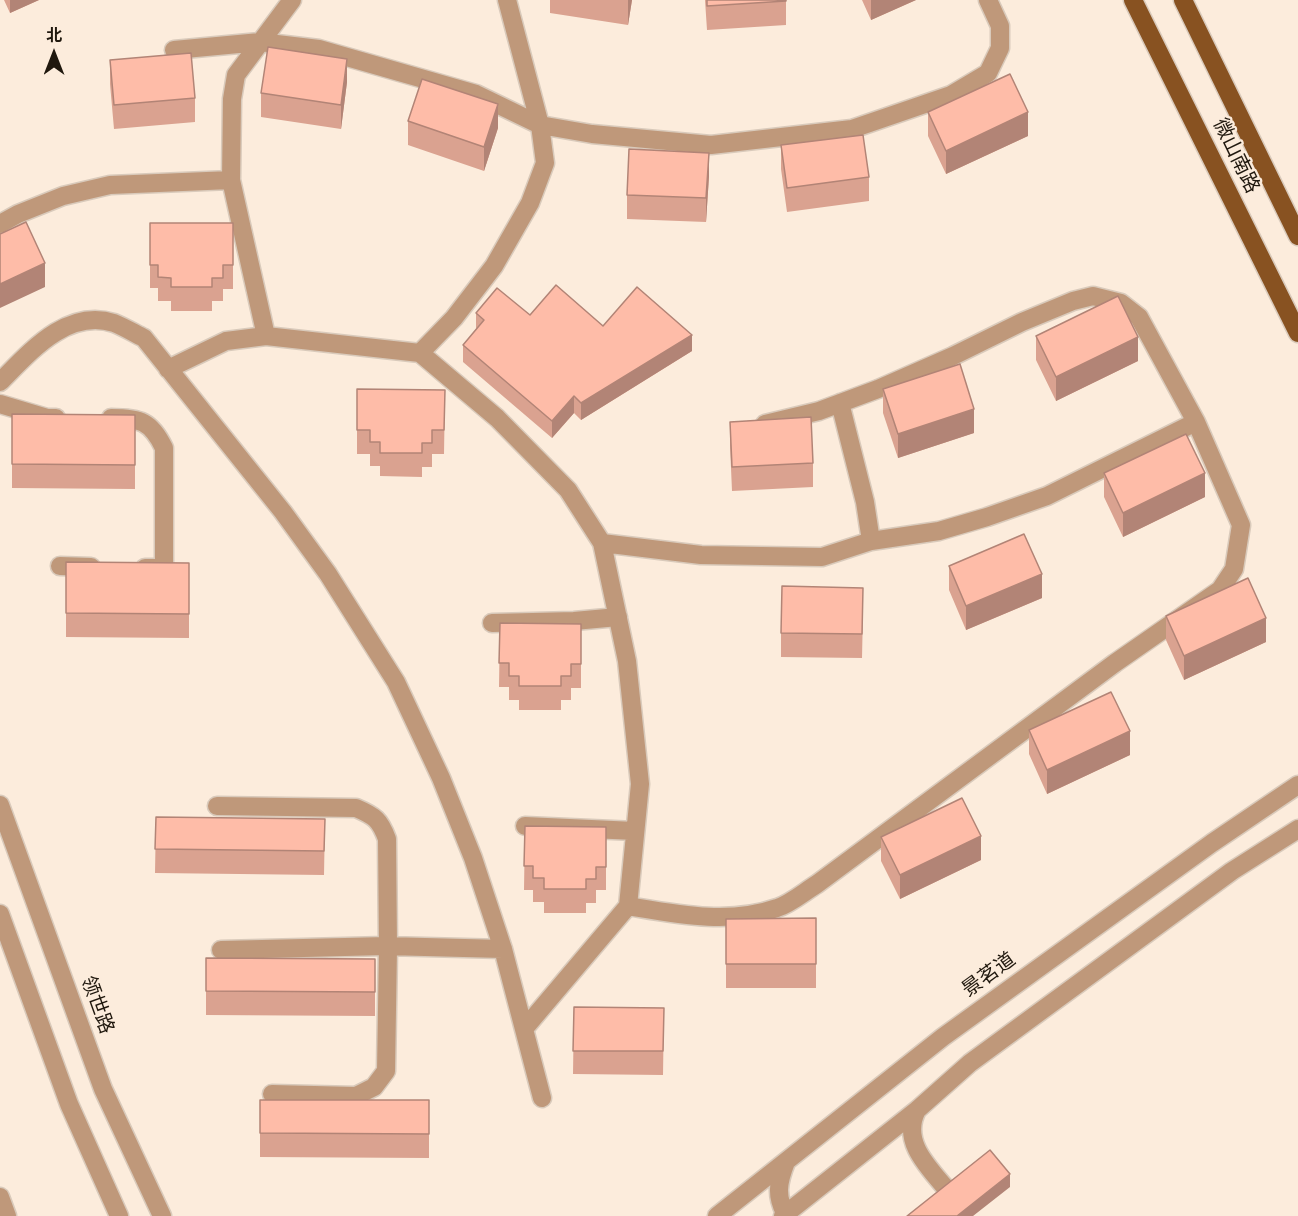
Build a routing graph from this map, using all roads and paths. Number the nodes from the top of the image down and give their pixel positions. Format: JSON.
{"nodes":[{"id":1,"x":292,"y":0,"type":"edge"},
{"id":2,"x":507,"y":0,"type":"edge"},
{"id":3,"x":988,"y":0,"type":"edge"},
{"id":4,"x":1133,"y":0,"type":"edge"},
{"id":5,"x":1183,"y":0,"type":"edge"},
{"id":6,"x":260,"y":42,"type":"junction"},
{"id":7,"x":174,"y":50,"type":"dead end"},
{"id":8,"x":540,"y":125,"type":"junction"},
{"id":9,"x":231,"y":180,"type":"junction"},
{"id":10,"x":0,"y":224,"type":"edge"},
{"id":11,"x":1298,"y":236,"type":"edge"},
{"id":12,"x":1298,"y":333,"type":"edge"},
{"id":13,"x":266,"y":336,"type":"junction"},
{"id":14,"x":420,"y":353,"type":"junction"},
{"id":15,"x":168,"y":369,"type":"junction"},
{"id":16,"x":0,"y":382,"type":"edge"},
{"id":17,"x":840,"y":403,"type":"junction"},
{"id":18,"x":0,"y":404,"type":"edge"},
{"id":19,"x":71,"y":418,"type":"edge"},
{"id":20,"x":94,"y":418,"type":"edge"},
{"id":21,"x":1196,"y":422,"type":"junction"},
{"id":22,"x":764,"y":424,"type":"edge"},
{"id":23,"x":871,"y":541,"type":"junction"},
{"id":24,"x":602,"y":543,"type":"junction"},
{"id":25,"x":60,"y":566,"type":"dead end"},
{"id":26,"x":106,"y":567,"type":"edge"},
{"id":27,"x":129,"y":568,"type":"edge"},
{"id":28,"x":618,"y":617,"type":"junction"},
{"id":29,"x":492,"y":623,"type":"dead end"},
{"id":30,"x":1298,"y":785,"type":"edge"},
{"id":31,"x":0,"y":805,"type":"edge"},
{"id":32,"x":217,"y":806,"type":"dead end"},
{"id":33,"x":525,"y":825,"type":"edge"},
{"id":34,"x":1298,"y":829,"type":"edge"},
{"id":35,"x":635,"y":831,"type":"junction"},
{"id":36,"x":628,"y":906,"type":"junction"},
{"id":37,"x":0,"y":914,"type":"edge"},
{"id":38,"x":388,"y":947,"type":"junction"},
{"id":39,"x":502,"y":949,"type":"junction"},
{"id":40,"x":221,"y":950,"type":"dead end"},
{"id":41,"x":524,"y":1029,"type":"junction"},
{"id":42,"x":272,"y":1094,"type":"dead end"},
{"id":43,"x":542,"y":1098,"type":"dead end"},
{"id":44,"x":917,"y":1110,"type":"junction"},
{"id":45,"x":786,"y":1162,"type":"junction"},
{"id":46,"x":950,"y":1193,"type":"edge"},
{"id":47,"x":0,"y":1197,"type":"edge"},
{"id":48,"x":785,"y":1215,"type":"edge"},
{"id":49,"x":7,"y":1216,"type":"edge"},
{"id":50,"x":119,"y":1216,"type":"edge"},
{"id":51,"x":162,"y":1216,"type":"edge"},
{"id":52,"x":717,"y":1216,"type":"edge"}],
"edges":[{"from":1,"to":6,"type":"street"},
{"from":2,"to":8,"type":"street"},
{"from":3,"to":8,"type":"street"},
{"from":4,"to":12,"type":"main road","name":"微山南路"},
{"from":5,"to":11,"type":"main road","name":"微山南路"},
{"from":6,"to":7,"type":"street"},
{"from":6,"to":8,"type":"street"},
{"from":6,"to":9,"type":"street"},
{"from":8,"to":14,"type":"street"},
{"from":9,"to":10,"type":"street"},
{"from":9,"to":13,"type":"street"},
{"from":13,"to":14,"type":"street"},
{"from":13,"to":15,"type":"street"},
{"from":14,"to":24,"type":"street"},
{"from":15,"to":16,"type":"street"},
{"from":15,"to":39,"type":"street"},
{"from":17,"to":21,"type":"street"},
{"from":17,"to":22,"type":"street"},
{"from":17,"to":23,"type":"street"},
{"from":18,"to":19,"type":"street"},
{"from":20,"to":27,"type":"street"},
{"from":21,"to":23,"type":"street"},
{"from":21,"to":36,"type":"street"},
{"from":23,"to":24,"type":"street"},
{"from":24,"to":28,"type":"street"},
{"from":25,"to":26,"type":"street"},
{"from":28,"to":29,"type":"street"},
{"from":28,"to":35,"type":"street"},
{"from":30,"to":45,"type":"street","name":"景茗道"},
{"from":31,"to":51,"type":"street","name":"领世路"},
{"from":32,"to":38,"type":"street"},
{"from":33,"to":35,"type":"street"},
{"from":34,"to":44,"type":"street"},
{"from":35,"to":36,"type":"street"},
{"from":36,"to":41,"type":"street"},
{"from":37,"to":50,"type":"street"},
{"from":38,"to":39,"type":"street"},
{"from":38,"to":40,"type":"street"},
{"from":38,"to":42,"type":"street"},
{"from":39,"to":41,"type":"street"},
{"from":41,"to":43,"type":"street"},
{"from":44,"to":46,"type":"street"},
{"from":44,"to":48,"type":"street"},
{"from":45,"to":48,"type":"street"},
{"from":45,"to":52,"type":"street","name":"景茗道"},
{"from":47,"to":49,"type":"street"}]}
